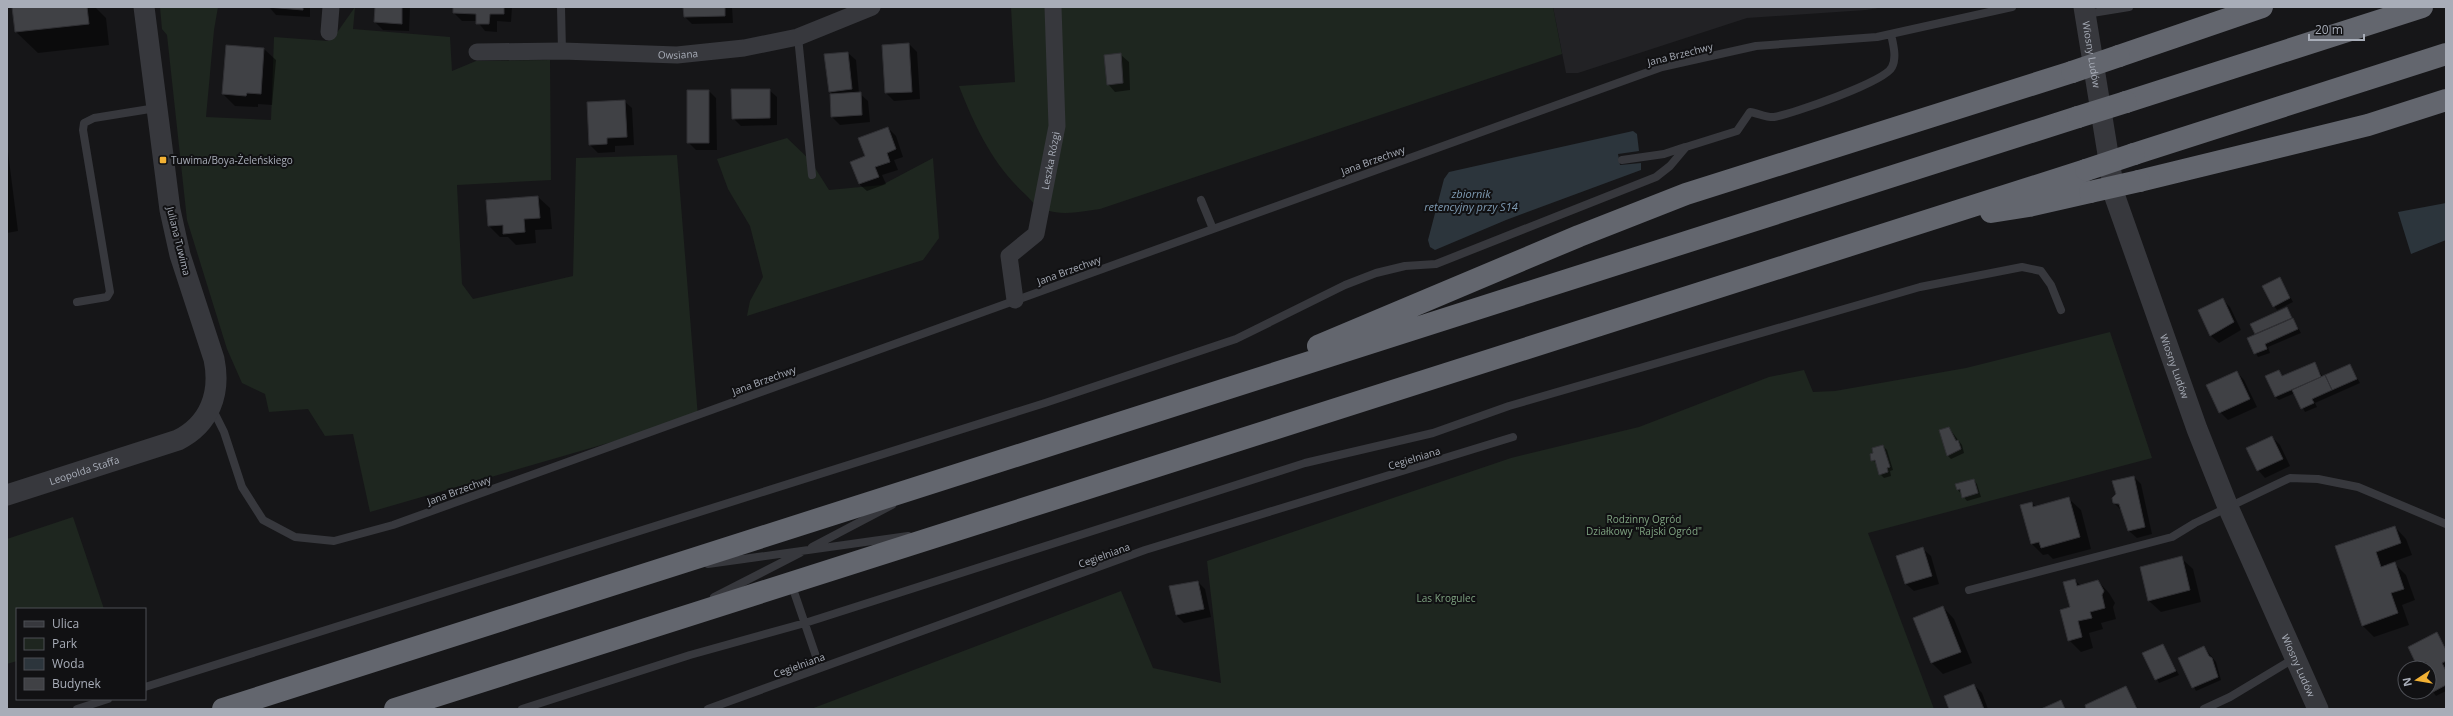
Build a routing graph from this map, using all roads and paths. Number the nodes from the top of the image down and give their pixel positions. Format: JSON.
{"nodes":[{"id":1,"x":144,"y":7,"type":"edge"},
{"id":2,"x":331,"y":7,"type":"edge"},
{"id":3,"x":561,"y":7,"type":"edge"},
{"id":4,"x":872,"y":7,"type":"edge"},
{"id":5,"x":1053,"y":7,"type":"edge"},
{"id":6,"x":2012,"y":7,"type":"edge"},
{"id":7,"x":2129,"y":7,"type":"edge"},
{"id":8,"x":2262,"y":7,"type":"edge"},
{"id":9,"x":2422,"y":7,"type":"edge"},
{"id":10,"x":2085,"y":11,"type":"edge"},
{"id":11,"x":329,"y":32,"type":"dead end"},
{"id":12,"x":1891,"y":34,"type":"junction"},
{"id":13,"x":798,"y":37,"type":"junction"},
{"id":14,"x":562,"y":51,"type":"junction"},
{"id":15,"x":477,"y":52,"type":"dead end"},
{"id":16,"x":2446,"y":54,"type":"edge"},
{"id":17,"x":2446,"y":100,"type":"edge"},
{"id":18,"x":156,"y":108,"type":"junction"},
{"id":19,"x":1686,"y":147,"type":"junction"},
{"id":20,"x":1622,"y":160,"type":"dead end"},
{"id":21,"x":812,"y":175,"type":"dead end"},
{"id":22,"x":1201,"y":200,"type":"dead end"},
{"id":23,"x":1934,"y":219,"type":"junction"},
{"id":24,"x":1214,"y":229,"type":"junction"},
{"id":25,"x":1015,"y":300,"type":"junction"},
{"id":26,"x":77,"y":302,"type":"dead end"},
{"id":27,"x":2061,"y":310,"type":"dead end"},
{"id":28,"x":1210,"y":394,"type":"junction"},
{"id":29,"x":211,"y":407,"type":"junction"},
{"id":30,"x":1513,"y":437,"type":"dead end"},
{"id":31,"x":162,"y":446,"type":"joint"},
{"id":32,"x":943,"y":479,"type":"junction"},
{"id":33,"x":7,"y":495,"type":"edge"},
{"id":34,"x":2228,"y":507,"type":"junction"},
{"id":35,"x":2446,"y":524,"type":"edge"},
{"id":36,"x":960,"y":528,"type":"junction"},
{"id":37,"x":805,"y":550,"type":"junction"},
{"id":38,"x":651,"y":572,"type":"junction"},
{"id":39,"x":790,"y":582,"type":"junction"},
{"id":40,"x":1969,"y":590,"type":"dead end"},
{"id":41,"x":667,"y":622,"type":"junction"},
{"id":42,"x":805,"y":624,"type":"junction"},
{"id":43,"x":2295,"y":658,"type":"junction"},
{"id":44,"x":820,"y":668,"type":"junction"},
{"id":45,"x":146,"y":687,"type":"edge"},
{"id":46,"x":105,"y":700,"type":"edge"},
{"id":47,"x":77,"y":709,"type":"edge"},
{"id":48,"x":223,"y":709,"type":"edge"},
{"id":49,"x":395,"y":709,"type":"edge"},
{"id":50,"x":522,"y":709,"type":"edge"},
{"id":51,"x":708,"y":709,"type":"edge"},
{"id":52,"x":2204,"y":709,"type":"edge"},
{"id":53,"x":2318,"y":709,"type":"edge"}],
"edges":[{"from":1,"to":18,"type":"street","name":"Juliana Tuwima"},
{"from":2,"to":11,"type":"street"},
{"from":3,"to":14,"type":"lane"},
{"from":4,"to":13,"type":"street","name":"Owsiana"},
{"from":5,"to":25,"type":"street","name":"Leszka Rózgi"},
{"from":6,"to":12,"type":"lane","name":"Jana Brzechwy"},
{"from":7,"to":10,"type":"lane"},
{"from":8,"to":28,"type":"highway","bridge":true},
{"from":9,"to":28,"type":"highway","bridge":true},
{"from":10,"to":34,"type":"street","name":"Wiosny Ludów"},
{"from":12,"to":19,"type":"lane"},
{"from":12,"to":24,"type":"lane","name":"Jana Brzechwy"},
{"from":13,"to":14,"type":"street","name":"Owsiana"},
{"from":13,"to":21,"type":"lane"},
{"from":14,"to":15,"type":"street","name":"Owsiana"},
{"from":16,"to":23,"type":"highway","bridge":true},
{"from":17,"to":23,"type":"highway","bridge":true},
{"from":18,"to":26,"type":"lane"},
{"from":18,"to":29,"type":"street","name":"Juliana Tuwima"},
{"from":19,"to":20,"type":"lane"},
{"from":19,"to":45,"type":"lane"},
{"from":22,"to":24,"type":"lane"},
{"from":23,"to":36,"type":"highway"},
{"from":24,"to":25,"type":"lane","name":"Jana Brzechwy"},
{"from":25,"to":29,"type":"lane","name":"Jana Brzechwy"},
{"from":27,"to":42,"type":"lane"},
{"from":28,"to":32,"type":"highway"},
{"from":29,"to":31,"type":"street","name":"Juliana Tuwima"},
{"from":30,"to":44,"type":"lane","name":"Cegielniana"},
{"from":31,"to":33,"type":"street","name":"Leopolda Staffa"},
{"from":32,"to":37,"type":"lane"},
{"from":32,"to":38,"type":"highway"},
{"from":34,"to":35,"type":"lane"},
{"from":34,"to":40,"type":"lane"},
{"from":34,"to":43,"type":"street","name":"Wiosny Ludów"},
{"from":36,"to":37,"type":"lane"},
{"from":36,"to":39,"type":"highway"},
{"from":37,"to":38,"type":"lane"},
{"from":37,"to":41,"type":"lane"},
{"from":38,"to":48,"type":"highway"},
{"from":39,"to":41,"type":"highway"},
{"from":39,"to":42,"type":"lane"},
{"from":41,"to":49,"type":"highway"},
{"from":42,"to":44,"type":"lane"},
{"from":42,"to":50,"type":"lane"},
{"from":43,"to":52,"type":"lane"},
{"from":43,"to":53,"type":"street","name":"Wiosny Ludów"},
{"from":44,"to":51,"type":"lane","name":"Cegielniana"},
{"from":46,"to":47,"type":"lane"}]}
